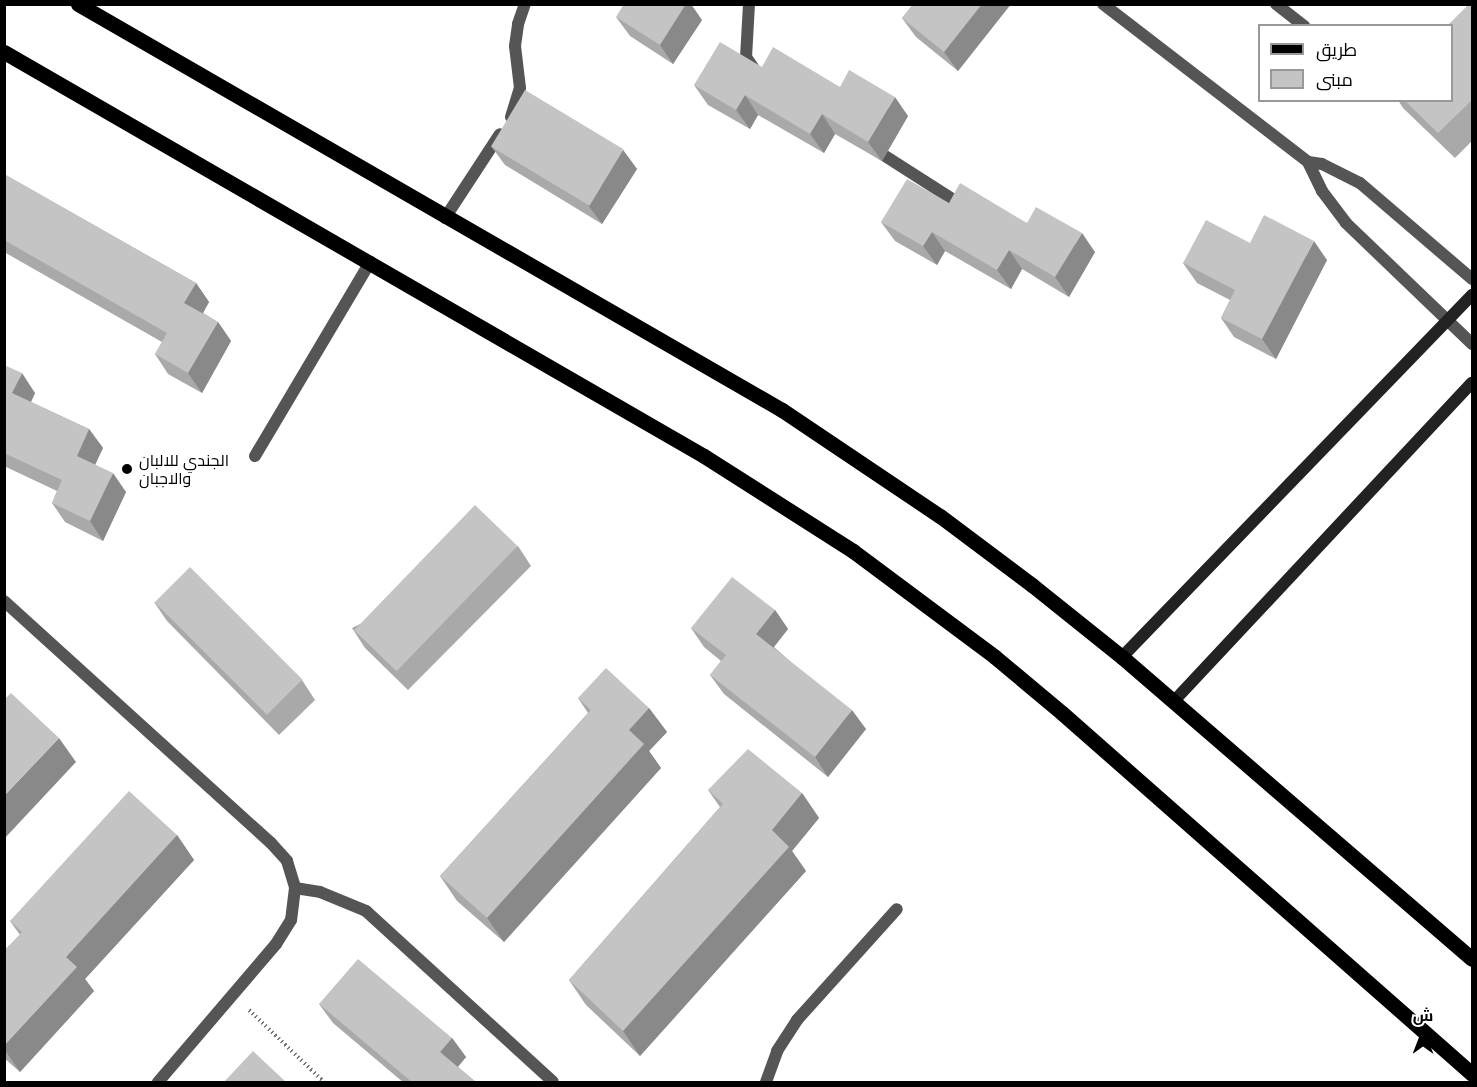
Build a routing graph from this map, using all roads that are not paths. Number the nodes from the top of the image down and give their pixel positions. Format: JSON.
{"nodes":[{"id":1,"x":78,"y":4,"type":"edge"},
{"id":2,"x":525,"y":4,"type":"edge"},
{"id":3,"x":749,"y":4,"type":"edge"},
{"id":4,"x":1103,"y":4,"type":"edge"},
{"id":5,"x":1276,"y":4,"type":"edge"},
{"id":6,"x":1301,"y":24,"type":"edge"},
{"id":7,"x":4,"y":52,"type":"edge"},
{"id":8,"x":762,"y":77,"type":"edge"},
{"id":9,"x":859,"y":139,"type":"edge"},
{"id":10,"x":1308,"y":162,"type":"junction"},
{"id":11,"x":975,"y":214,"type":"edge"},
{"id":12,"x":445,"y":218,"type":"junction"},
{"id":13,"x":370,"y":262,"type":"junction"},
{"id":14,"x":1473,"y":279,"type":"edge"},
{"id":15,"x":1473,"y":295,"type":"edge"},
{"id":16,"x":1449,"y":320,"type":"junction"},
{"id":17,"x":1473,"y":344,"type":"edge"},
{"id":18,"x":1473,"y":383,"type":"edge"},
{"id":19,"x":255,"y":456,"type":"dead end"},
{"id":20,"x":4,"y":601,"type":"edge"},
{"id":21,"x":1122,"y":657,"type":"junction"},
{"id":22,"x":1174,"y":701,"type":"junction"},
{"id":23,"x":296,"y":888,"type":"junction"},
{"id":24,"x":897,"y":909,"type":"dead end"},
{"id":25,"x":1473,"y":960,"type":"edge"},
{"id":26,"x":1473,"y":1074,"type":"edge"},
{"id":27,"x":158,"y":1083,"type":"edge"},
{"id":28,"x":554,"y":1083,"type":"edge"},
{"id":29,"x":766,"y":1083,"type":"edge"}],
"edges":[{"from":1,"to":12,"type":"main road"},
{"from":2,"to":12,"type":"street"},
{"from":3,"to":8,"type":"street"},
{"from":4,"to":10,"type":"street"},
{"from":5,"to":6,"type":"street"},
{"from":7,"to":13,"type":"main road"},
{"from":9,"to":11,"type":"street"},
{"from":10,"to":14,"type":"street"},
{"from":10,"to":16,"type":"street"},
{"from":12,"to":21,"type":"main road"},
{"from":13,"to":19,"type":"street"},
{"from":13,"to":26,"type":"main road"},
{"from":15,"to":16,"type":"main road"},
{"from":16,"to":17,"type":"street"},
{"from":16,"to":21,"type":"main road"},
{"from":18,"to":22,"type":"main road"},
{"from":20,"to":23,"type":"street"},
{"from":21,"to":22,"type":"main road"},
{"from":22,"to":25,"type":"main road"},
{"from":23,"to":27,"type":"street"},
{"from":23,"to":28,"type":"street"},
{"from":24,"to":29,"type":"street"}]}
